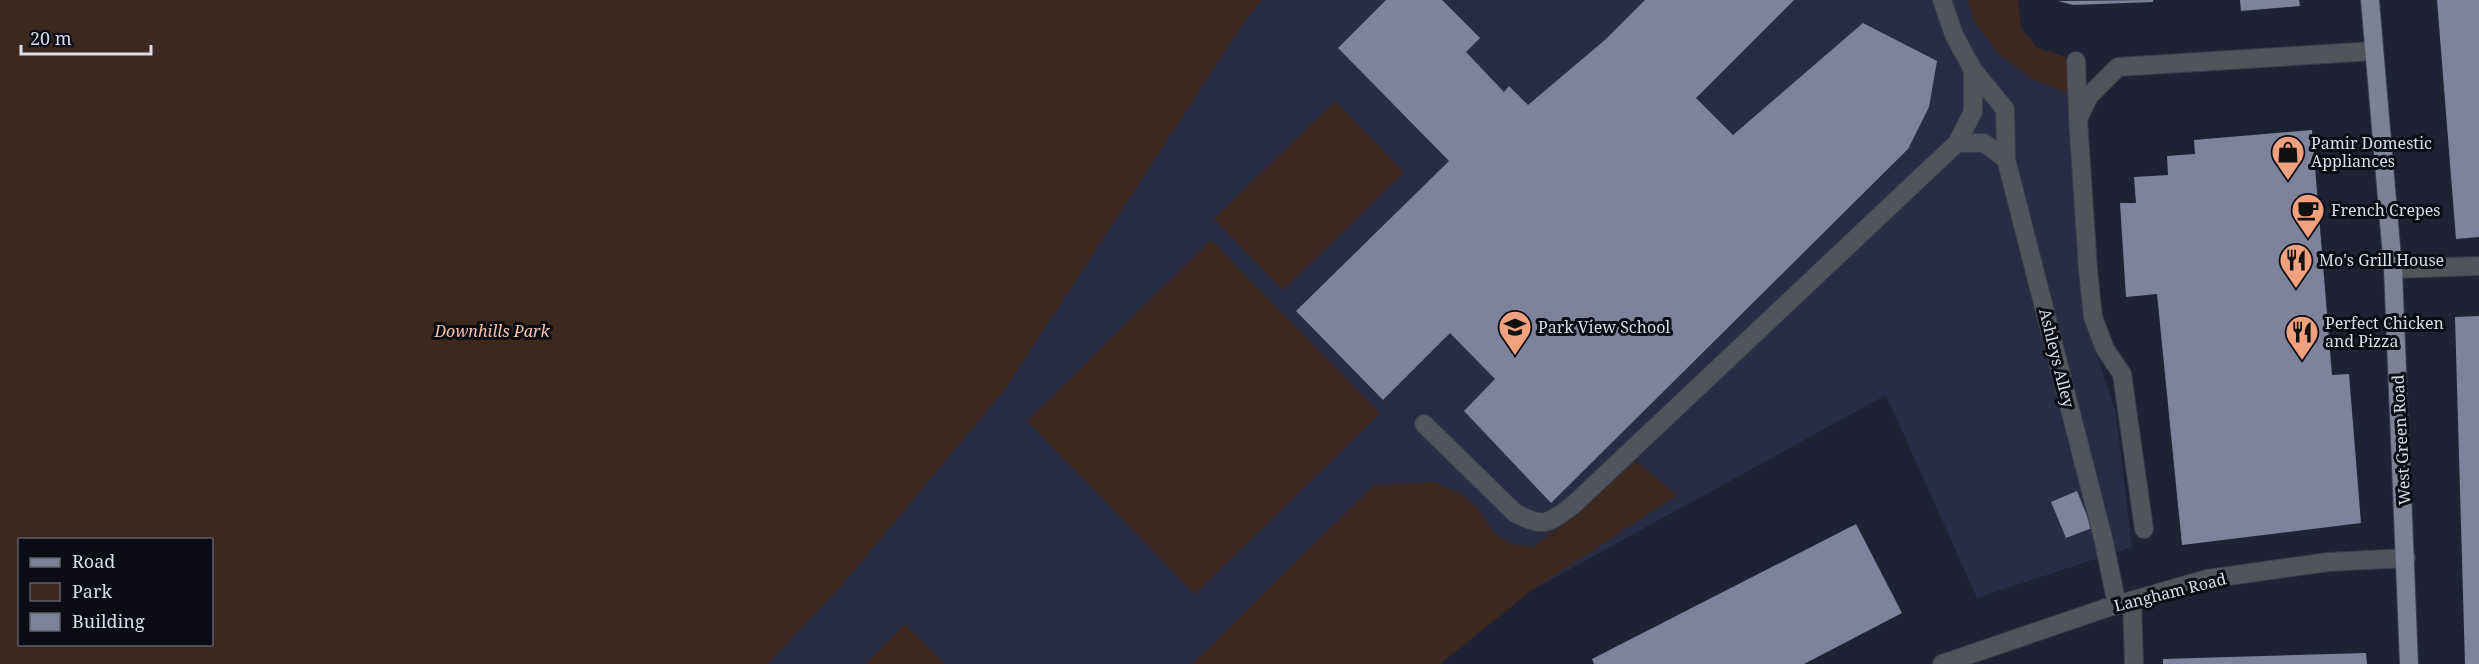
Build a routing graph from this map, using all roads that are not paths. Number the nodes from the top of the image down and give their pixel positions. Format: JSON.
{"nodes":[{"id":1,"x":1942,"y":0,"type":"edge"},
{"id":2,"x":2370,"y":0,"type":"edge"},
{"id":3,"x":2374,"y":51,"type":"junction"},
{"id":4,"x":2076,"y":61,"type":"dead end"},
{"id":5,"x":1973,"y":70,"type":"junction"},
{"id":6,"x":2078,"y":119,"type":"junction"},
{"id":7,"x":1956,"y":143,"type":"junction"},
{"id":8,"x":2006,"y":159,"type":"junction"},
{"id":9,"x":2479,"y":266,"type":"edge"},
{"id":10,"x":2393,"y":269,"type":"junction"},
{"id":11,"x":1424,"y":424,"type":"dead end"},
{"id":12,"x":2144,"y":529,"type":"dead end"},
{"id":13,"x":2406,"y":558,"type":"junction"},
{"id":14,"x":2125,"y":604,"type":"junction"},
{"id":15,"x":1942,"y":664,"type":"edge"},
{"id":16,"x":2134,"y":664,"type":"edge"},
{"id":17,"x":2409,"y":664,"type":"edge"}],
"edges":[{"from":1,"to":5,"type":"street"},
{"from":2,"to":3,"type":"main road","name":"West Green Road"},
{"from":3,"to":6,"type":"street"},
{"from":3,"to":10,"type":"main road","name":"West Green Road"},
{"from":4,"to":6,"type":"street"},
{"from":5,"to":7,"type":"street"},
{"from":5,"to":8,"type":"street","name":"Ashleys Alley"},
{"from":6,"to":12,"type":"street"},
{"from":7,"to":8,"type":"street"},
{"from":7,"to":11,"type":"street"},
{"from":8,"to":14,"type":"street","name":"Ashleys Alley"},
{"from":9,"to":10,"type":"street"},
{"from":10,"to":13,"type":"main road","name":"West Green Road"},
{"from":13,"to":14,"type":"street","name":"Langham Road"},
{"from":13,"to":17,"type":"main road","name":"West Green Road"},
{"from":14,"to":15,"type":"street","name":"Langham Road"},
{"from":14,"to":16,"type":"street","name":"Ashleys Alley"}]}
